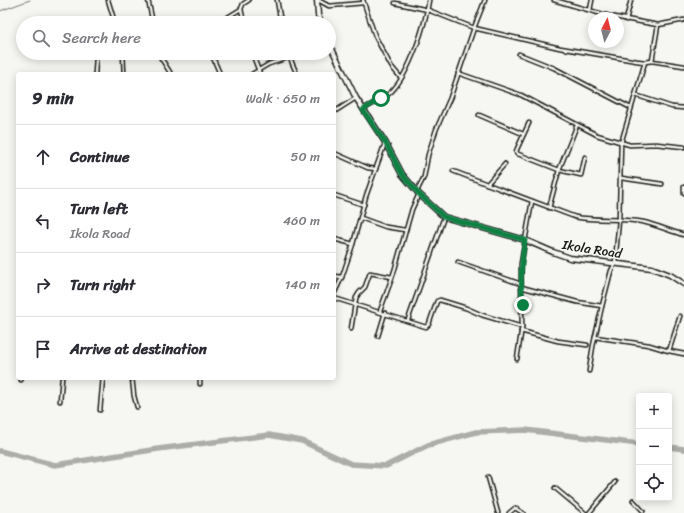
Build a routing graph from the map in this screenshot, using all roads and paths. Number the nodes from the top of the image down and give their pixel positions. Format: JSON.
{"nodes":[{"id":1,"x":108,"y":0,"type":"edge"},
{"id":2,"x":148,"y":0,"type":"edge"},
{"id":3,"x":240,"y":0,"type":"edge"},
{"id":4,"x":249,"y":0,"type":"edge"},
{"id":5,"x":277,"y":0,"type":"edge"},
{"id":6,"x":317,"y":0,"type":"edge"},
{"id":7,"x":429,"y":0,"type":"edge"},
{"id":8,"x":485,"y":0,"type":"edge"},
{"id":9,"x":554,"y":0,"type":"edge"},
{"id":10,"x":592,"y":0,"type":"edge"},
{"id":11,"x":631,"y":0,"type":"edge"},
{"id":12,"x":363,"y":2,"type":"edge"},
{"id":13,"x":395,"y":3,"type":"dead end"},
{"id":14,"x":243,"y":4,"type":"junction"},
{"id":15,"x":241,"y":9,"type":"junction"},
{"id":16,"x":428,"y":10,"type":"junction"},
{"id":17,"x":590,"y":10,"type":"junction"},
{"id":18,"x":113,"y":16,"type":"edge"},
{"id":19,"x":151,"y":16,"type":"edge"},
{"id":20,"x":230,"y":16,"type":"edge"},
{"id":21,"x":242,"y":16,"type":"edge"},
{"id":22,"x":280,"y":16,"type":"edge"},
{"id":23,"x":318,"y":16,"type":"edge"},
{"id":24,"x":626,"y":20,"type":"junction"},
{"id":25,"x":684,"y":20,"type":"edge"},
{"id":26,"x":658,"y":26,"type":"junction"},
{"id":27,"x":474,"y":28,"type":"junction"},
{"id":28,"x":520,"y":54,"type":"dead end"},
{"id":29,"x":336,"y":57,"type":"edge"},
{"id":30,"x":96,"y":60,"type":"edge"},
{"id":31,"x":123,"y":60,"type":"edge"},
{"id":32,"x":162,"y":60,"type":"edge"},
{"id":33,"x":214,"y":60,"type":"edge"},
{"id":34,"x":254,"y":60,"type":"edge"},
{"id":35,"x":282,"y":60,"type":"edge"},
{"id":36,"x":292,"y":60,"type":"edge"},
{"id":37,"x":652,"y":61,"type":"junction"},
{"id":38,"x":645,"y":62,"type":"junction"},
{"id":39,"x":684,"y":66,"type":"edge"},
{"id":40,"x":258,"y":70,"type":"junction"},
{"id":41,"x":95,"y":72,"type":"edge"},
{"id":42,"x":124,"y":72,"type":"edge"},
{"id":43,"x":169,"y":72,"type":"edge"},
{"id":44,"x":219,"y":72,"type":"edge"},
{"id":45,"x":255,"y":72,"type":"edge"},
{"id":46,"x":296,"y":72,"type":"edge"},
{"id":47,"x":458,"y":73,"type":"junction"},
{"id":48,"x":401,"y":78,"type":"junction"},
{"id":49,"x":635,"y":95,"type":"junction"},
{"id":50,"x":356,"y":98,"type":"junction"},
{"id":51,"x":631,"y":108,"type":"junction"},
{"id":52,"x":684,"y":108,"type":"edge"},
{"id":53,"x":363,"y":110,"type":"junction"},
{"id":54,"x":336,"y":111,"type":"edge"},
{"id":55,"x":479,"y":115,"type":"dead end"},
{"id":56,"x":528,"y":123,"type":"dead end"},
{"id":57,"x":577,"y":125,"type":"junction"},
{"id":58,"x":523,"y":134,"type":"junction"},
{"id":59,"x":385,"y":142,"type":"junction"},
{"id":60,"x":621,"y":143,"type":"junction"},
{"id":61,"x":684,"y":147,"type":"edge"},
{"id":62,"x":336,"y":154,"type":"edge"},
{"id":63,"x":585,"y":157,"type":"dead end"},
{"id":64,"x":505,"y":164,"type":"dead end"},
{"id":65,"x":376,"y":169,"type":"junction"},
{"id":66,"x":453,"y":170,"type":"dead end"},
{"id":67,"x":559,"y":170,"type":"junction"},
{"id":68,"x":621,"y":178,"type":"junction"},
{"id":69,"x":486,"y":184,"type":"junction"},
{"id":70,"x":662,"y":184,"type":"dead end"},
{"id":71,"x":684,"y":187,"type":"edge"},
{"id":72,"x":418,"y":192,"type":"junction"},
{"id":73,"x":684,"y":193,"type":"edge"},
{"id":74,"x":336,"y":196,"type":"edge"},
{"id":75,"x":532,"y":201,"type":"junction"},
{"id":76,"x":364,"y":206,"type":"junction"},
{"id":77,"x":549,"y":208,"type":"junction"},
{"id":78,"x":444,"y":217,"type":"junction"},
{"id":79,"x":361,"y":218,"type":"junction"},
{"id":80,"x":619,"y":220,"type":"junction"},
{"id":81,"x":405,"y":230,"type":"junction"},
{"id":82,"x":684,"y":235,"type":"edge"},
{"id":83,"x":336,"y":240,"type":"edge"},
{"id":84,"x":525,"y":240,"type":"junction"},
{"id":85,"x":354,"y":244,"type":"junction"},
{"id":86,"x":458,"y":262,"type":"dead end"},
{"id":87,"x":615,"y":263,"type":"junction"},
{"id":88,"x":336,"y":276,"type":"edge"},
{"id":89,"x":342,"y":277,"type":"junction"},
{"id":90,"x":392,"y":277,"type":"junction"},
{"id":91,"x":684,"y":284,"type":"edge"},
{"id":92,"x":521,"y":285,"type":"junction"},
{"id":93,"x":336,"y":290,"type":"edge"},
{"id":94,"x":336,"y":299,"type":"edge"},
{"id":95,"x":356,"y":304,"type":"junction"},
{"id":96,"x":602,"y":306,"type":"junction"},
{"id":97,"x":380,"y":311,"type":"junction"},
{"id":98,"x":385,"y":313,"type":"junction"},
{"id":99,"x":680,"y":316,"type":"dead end"},
{"id":100,"x":408,"y":320,"type":"junction"},
{"id":101,"x":522,"y":327,"type":"junction"},
{"id":102,"x":351,"y":329,"type":"dead end"},
{"id":103,"x":521,"y":331,"type":"junction"},
{"id":104,"x":378,"y":336,"type":"dead end"},
{"id":105,"x":595,"y":337,"type":"junction"},
{"id":106,"x":587,"y":345,"type":"dead end"},
{"id":107,"x":669,"y":351,"type":"junction"},
{"id":108,"x":684,"y":354,"type":"edge"},
{"id":109,"x":517,"y":359,"type":"dead end"},
{"id":110,"x":589,"y":371,"type":"dead end"},
{"id":111,"x":62,"y":380,"type":"edge"},
{"id":112,"x":103,"y":380,"type":"edge"},
{"id":113,"x":132,"y":380,"type":"edge"},
{"id":114,"x":200,"y":380,"type":"edge"},
{"id":115,"x":200,"y":384,"type":"dead end"},
{"id":116,"x":60,"y":401,"type":"dead end"},
{"id":117,"x":137,"y":407,"type":"dead end"},
{"id":118,"x":100,"y":410,"type":"dead end"},
{"id":119,"x":488,"y":477,"type":"dead end"},
{"id":120,"x":615,"y":482,"type":"dead end"},
{"id":121,"x":555,"y":488,"type":"dead end"},
{"id":122,"x":634,"y":500,"type":"dead end"},
{"id":123,"x":643,"y":512,"type":"edge"},
{"id":124,"x":498,"y":513,"type":"edge"},
{"id":125,"x":509,"y":513,"type":"edge"},
{"id":126,"x":523,"y":513,"type":"edge"},
{"id":127,"x":585,"y":513,"type":"edge"},
{"id":128,"x":589,"y":513,"type":"edge"}],
"edges":[{"from":1,"to":18,"type":"street"},
{"from":2,"to":19,"type":"street"},
{"from":3,"to":14,"type":"street"},
{"from":4,"to":14,"type":"street"},
{"from":5,"to":22,"type":"street"},
{"from":6,"to":12,"type":"street"},
{"from":6,"to":23,"type":"street"},
{"from":7,"to":16,"type":"street"},
{"from":8,"to":27,"type":"street"},
{"from":9,"to":17,"type":"street"},
{"from":10,"to":17,"type":"street"},
{"from":11,"to":24,"type":"street"},
{"from":12,"to":48,"type":"street"},
{"from":13,"to":16,"type":"street"},
{"from":14,"to":15,"type":"street"},
{"from":15,"to":20,"type":"street"},
{"from":15,"to":21,"type":"street"},
{"from":16,"to":27,"type":"street"},
{"from":16,"to":48,"type":"street"},
{"from":17,"to":24,"type":"street"},
{"from":24,"to":26,"type":"street"},
{"from":25,"to":26,"type":"street"},
{"from":26,"to":37,"type":"street"},
{"from":27,"to":38,"type":"street"},
{"from":27,"to":47,"type":"street"},
{"from":28,"to":51,"type":"street"},
{"from":29,"to":50,"type":"street","name":"Ikola Road"},
{"from":30,"to":41,"type":"street"},
{"from":31,"to":42,"type":"street"},
{"from":32,"to":43,"type":"street"},
{"from":33,"to":44,"type":"street"},
{"from":34,"to":40,"type":"street"},
{"from":35,"to":40,"type":"street"},
{"from":36,"to":46,"type":"street"},
{"from":37,"to":38,"type":"street"},
{"from":37,"to":39,"type":"street"},
{"from":38,"to":49,"type":"street"},
{"from":40,"to":45,"type":"street"},
{"from":47,"to":57,"type":"street"},
{"from":47,"to":72,"type":"street"},
{"from":48,"to":53,"type":"street"},
{"from":49,"to":51,"type":"street"},
{"from":49,"to":52,"type":"street"},
{"from":50,"to":53,"type":"street","name":"Ikola Road"},
{"from":50,"to":54,"type":"street"},
{"from":51,"to":60,"type":"street"},
{"from":53,"to":59,"type":"street","name":"Ikola Road"},
{"from":55,"to":58,"type":"street"},
{"from":56,"to":58,"type":"street"},
{"from":57,"to":60,"type":"street"},
{"from":57,"to":67,"type":"street"},
{"from":58,"to":67,"type":"street"},
{"from":59,"to":65,"type":"street"},
{"from":59,"to":72,"type":"street","name":"Ikola Road"},
{"from":60,"to":61,"type":"street"},
{"from":60,"to":68,"type":"street"},
{"from":62,"to":65,"type":"street"},
{"from":63,"to":67,"type":"street"},
{"from":64,"to":69,"type":"street"},
{"from":65,"to":76,"type":"street"},
{"from":66,"to":69,"type":"street"},
{"from":67,"to":77,"type":"street"},
{"from":68,"to":70,"type":"street"},
{"from":68,"to":80,"type":"street"},
{"from":69,"to":75,"type":"street"},
{"from":71,"to":73,"type":"street"},
{"from":72,"to":78,"type":"street","name":"Ikola Road"},
{"from":72,"to":81,"type":"street"},
{"from":74,"to":76,"type":"street"},
{"from":75,"to":77,"type":"street"},
{"from":75,"to":84,"type":"street"},
{"from":76,"to":79,"type":"street"},
{"from":77,"to":80,"type":"street"},
{"from":78,"to":84,"type":"street","name":"Ikola Road"},
{"from":78,"to":100,"type":"street"},
{"from":79,"to":81,"type":"street"},
{"from":79,"to":85,"type":"street"},
{"from":80,"to":82,"type":"street"},
{"from":80,"to":87,"type":"street"},
{"from":81,"to":90,"type":"street"},
{"from":83,"to":85,"type":"street"},
{"from":84,"to":87,"type":"street","name":"Ikola Road"},
{"from":84,"to":92,"type":"street"},
{"from":85,"to":89,"type":"street"},
{"from":86,"to":92,"type":"street"},
{"from":87,"to":91,"type":"street","name":"Ikola Road"},
{"from":87,"to":96,"type":"street"},
{"from":88,"to":89,"type":"street"},
{"from":89,"to":93,"type":"street"},
{"from":90,"to":95,"type":"street"},
{"from":90,"to":97,"type":"street"},
{"from":92,"to":96,"type":"street"},
{"from":92,"to":101,"type":"street"},
{"from":94,"to":95,"type":"street"},
{"from":95,"to":97,"type":"street"},
{"from":95,"to":102,"type":"street"},
{"from":96,"to":105,"type":"street"},
{"from":97,"to":98,"type":"street"},
{"from":98,"to":100,"type":"street"},
{"from":98,"to":104,"type":"street"},
{"from":99,"to":107,"type":"street"},
{"from":100,"to":101,"type":"street"},
{"from":101,"to":103,"type":"street"},
{"from":103,"to":106,"type":"street"},
{"from":103,"to":109,"type":"street"},
{"from":105,"to":107,"type":"street"},
{"from":105,"to":110,"type":"street"},
{"from":107,"to":108,"type":"street"},
{"from":111,"to":116,"type":"street"},
{"from":112,"to":118,"type":"street"},
{"from":113,"to":117,"type":"street"},
{"from":114,"to":115,"type":"street"},
{"from":119,"to":124,"type":"street"},
{"from":120,"to":128,"type":"street"},
{"from":121,"to":127,"type":"street"},
{"from":122,"to":123,"type":"street"},
{"from":125,"to":126,"type":"street"}]}
